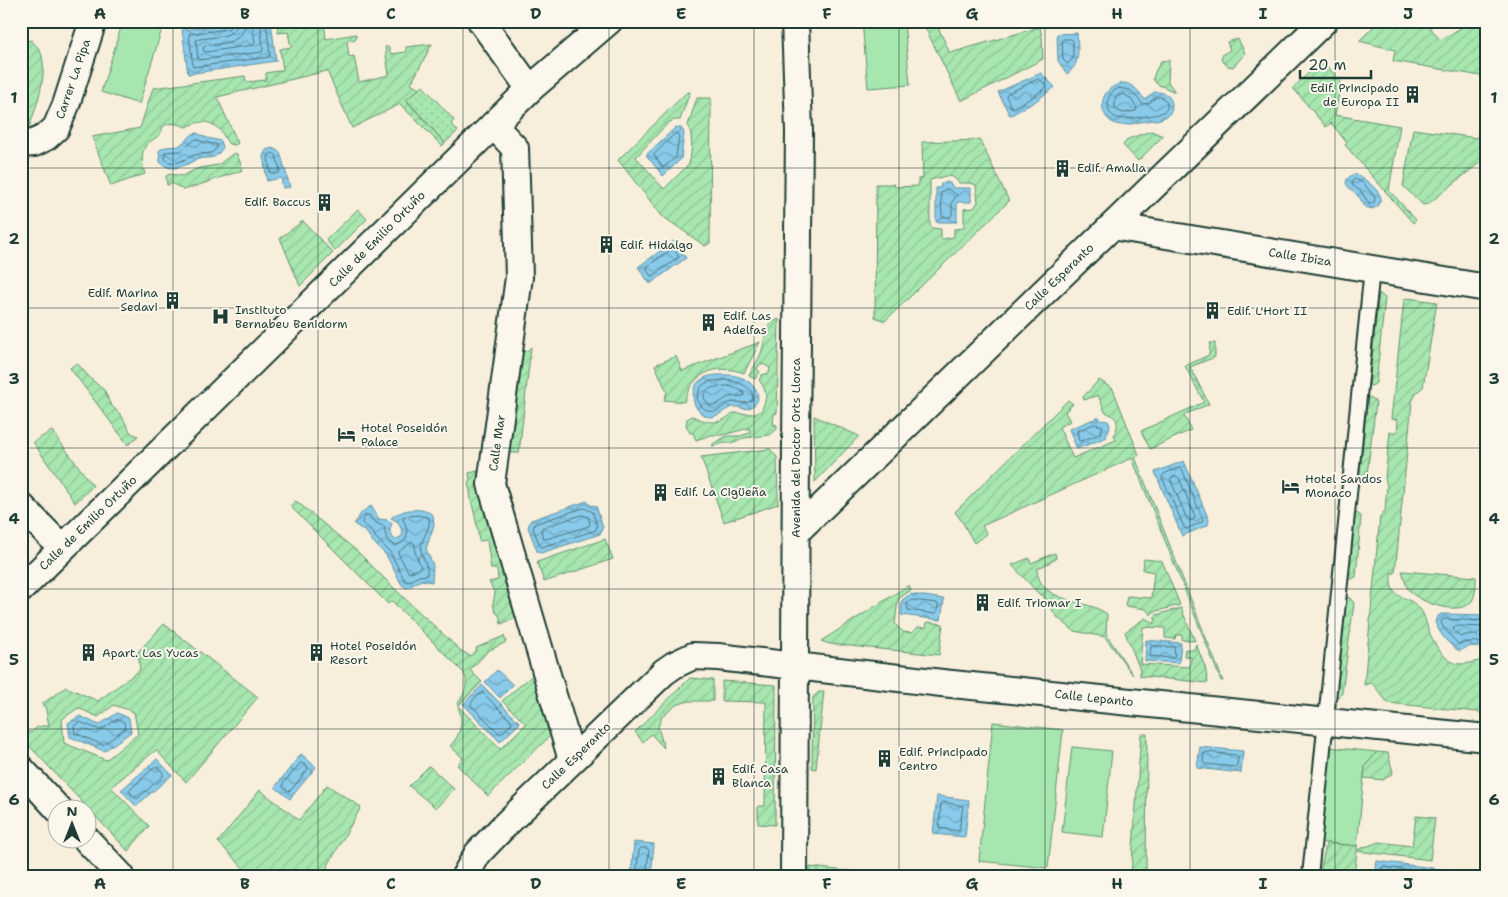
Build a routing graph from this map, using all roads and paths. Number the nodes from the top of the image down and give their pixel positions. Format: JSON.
{"nodes":[{"id":1,"x":93,"y":21,"type":"edge"},
{"id":2,"x":481,"y":21,"type":"edge"},
{"id":3,"x":609,"y":21,"type":"edge"},
{"id":4,"x":795,"y":21,"type":"edge"},
{"id":5,"x":1324,"y":21,"type":"edge"},
{"id":6,"x":530,"y":89,"type":"junction"},
{"id":7,"x":493,"y":125,"type":"junction"},
{"id":8,"x":21,"y":144,"type":"edge"},
{"id":9,"x":1112,"y":226,"type":"junction"},
{"id":10,"x":1372,"y":269,"type":"junction"},
{"id":11,"x":1487,"y":288,"type":"edge"},
{"id":12,"x":21,"y":506,"type":"edge"},
{"id":13,"x":795,"y":533,"type":"junction"},
{"id":14,"x":62,"y":548,"type":"junction"},
{"id":15,"x":21,"y":588,"type":"edge"},
{"id":16,"x":701,"y":656,"type":"joint"},
{"id":17,"x":795,"y":665,"type":"junction"},
{"id":18,"x":1325,"y":720,"type":"junction"},
{"id":19,"x":1487,"y":738,"type":"edge"},
{"id":20,"x":572,"y":760,"type":"junction"},
{"id":21,"x":21,"y":769,"type":"edge"},
{"id":22,"x":50,"y":800,"type":"edge"},
{"id":23,"x":97,"y":850,"type":"edge"},
{"id":24,"x":122,"y":876,"type":"edge"},
{"id":25,"x":465,"y":876,"type":"edge"},
{"id":26,"x":794,"y":876,"type":"edge"},
{"id":27,"x":1310,"y":876,"type":"edge"}],
"edges":[{"from":1,"to":8,"type":"street","name":"Carrer La Pipa"},
{"from":2,"to":6,"type":"street"},
{"from":3,"to":6,"type":"street","name":"Calle de Emilio Ortuño"},
{"from":4,"to":13,"type":"street","name":"Avenida del Doctor Orts Llorca"},
{"from":5,"to":9,"type":"street","name":"Calle Esperanto"},
{"from":6,"to":7,"type":"street","name":"Calle de Emilio Ortuño"},
{"from":7,"to":14,"type":"street","name":"Calle de Emilio Ortuño"},
{"from":7,"to":20,"type":"street","name":"Calle Mar"},
{"from":9,"to":10,"type":"street","name":"Calle Ibiza"},
{"from":9,"to":13,"type":"street","name":"Calle Esperanto"},
{"from":10,"to":11,"type":"street","name":"Calle Ibiza"},
{"from":10,"to":18,"type":"lane"},
{"from":12,"to":14,"type":"street"},
{"from":13,"to":17,"type":"street","name":"Avenida del Doctor Orts Llorca"},
{"from":14,"to":15,"type":"street","name":"Calle de Emilio Ortuño"},
{"from":16,"to":17,"type":"street","name":"Calle Lepanto"},
{"from":16,"to":20,"type":"street","name":"Calle Esperanto"},
{"from":17,"to":18,"type":"street","name":"Calle Lepanto"},
{"from":17,"to":26,"type":"street","name":"Avenida del Doctor Orts Llorca"},
{"from":18,"to":19,"type":"street","name":"Calle Lepanto"},
{"from":18,"to":27,"type":"lane"},
{"from":20,"to":25,"type":"street","name":"Calle Esperanto"},
{"from":21,"to":22,"type":"street"},
{"from":23,"to":24,"type":"street"}]}
